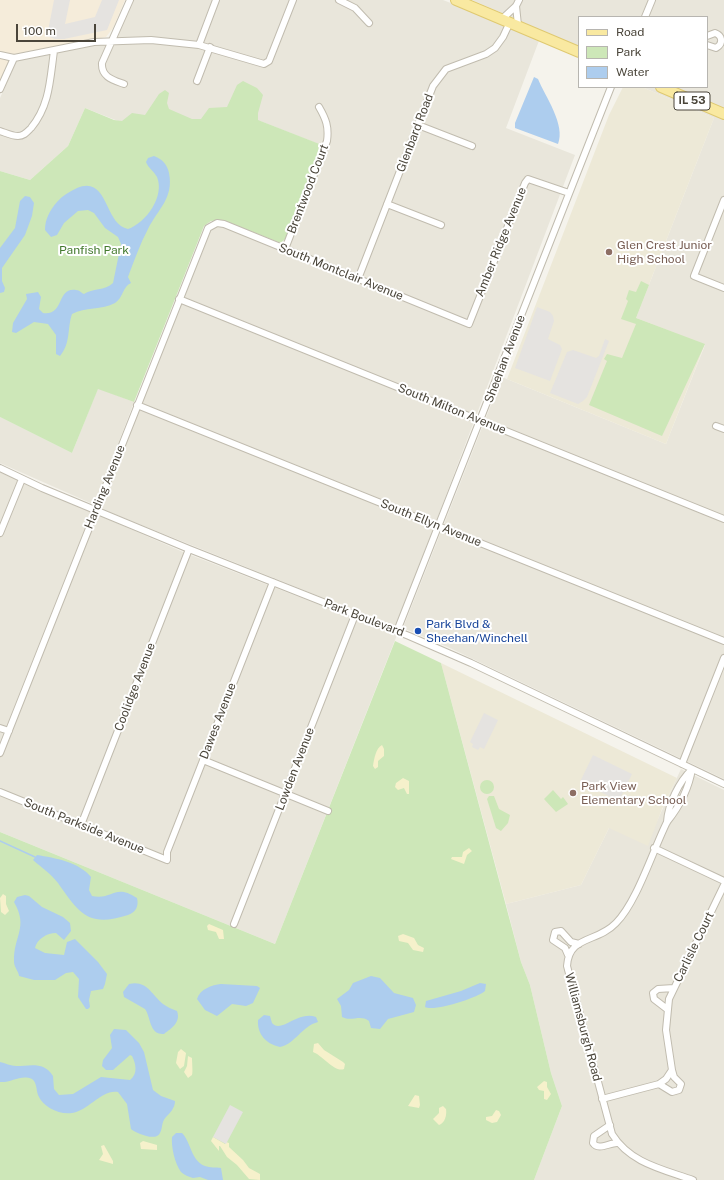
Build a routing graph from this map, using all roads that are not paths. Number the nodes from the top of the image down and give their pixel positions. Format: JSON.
{"nodes":[{"id":1,"x":130,"y":0,"type":"edge"},
{"id":2,"x":216,"y":0,"type":"edge"},
{"id":3,"x":292,"y":0,"type":"edge"},
{"id":4,"x":339,"y":0,"type":"edge"},
{"id":5,"x":456,"y":0,"type":"edge"},
{"id":6,"x":652,"y":0,"type":"edge"},
{"id":7,"x":517,"y":3,"type":"edge"},
{"id":8,"x":645,"y":16,"type":"edge"},
{"id":9,"x":510,"y":22,"type":"junction"},
{"id":10,"x":369,"y":23,"type":"dead end"},
{"id":11,"x":708,"y":36,"type":"edge"},
{"id":12,"x":111,"y":40,"type":"junction"},
{"id":13,"x":199,"y":45,"type":"junction"},
{"id":14,"x":708,"y":46,"type":"edge"},
{"id":15,"x":210,"y":48,"type":"junction"},
{"id":16,"x":54,"y":51,"type":"junction"},
{"id":17,"x":578,"y":52,"type":"edge"},
{"id":18,"x":0,"y":55,"type":"edge"},
{"id":19,"x":14,"y":58,"type":"junction"},
{"id":20,"x":197,"y":81,"type":"dead end"},
{"id":21,"x":124,"y":84,"type":"dead end"},
{"id":22,"x":612,"y":88,"type":"edge"},
{"id":23,"x":663,"y":88,"type":"edge"},
{"id":24,"x":0,"y":89,"type":"edge"},
{"id":25,"x":320,"y":107,"type":"dead end"},
{"id":26,"x":724,"y":114,"type":"edge"},
{"id":27,"x":418,"y":125,"type":"junction"},
{"id":28,"x":0,"y":131,"type":"edge"},
{"id":29,"x":472,"y":146,"type":"dead end"},
{"id":30,"x":569,"y":194,"type":"junction"},
{"id":31,"x":724,"y":200,"type":"edge"},
{"id":32,"x":387,"y":204,"type":"junction"},
{"id":33,"x":213,"y":224,"type":"joint"},
{"id":34,"x":441,"y":225,"type":"dead end"},
{"id":35,"x":285,"y":249,"type":"junction"},
{"id":36,"x":358,"y":279,"type":"junction"},
{"id":37,"x":724,"y":288,"type":"edge"},
{"id":38,"x":179,"y":299,"type":"junction"},
{"id":39,"x":469,"y":324,"type":"joint"},
{"id":40,"x":138,"y":404,"type":"junction"},
{"id":41,"x":481,"y":420,"type":"junction"},
{"id":42,"x":716,"y":426,"type":"dead end"},
{"id":43,"x":724,"y":429,"type":"edge"},
{"id":44,"x":0,"y":468,"type":"edge"},
{"id":45,"x":22,"y":479,"type":"junction"},
{"id":46,"x":96,"y":509,"type":"junction"},
{"id":47,"x":724,"y":519,"type":"edge"},
{"id":48,"x":440,"y":526,"type":"junction"},
{"id":49,"x":0,"y":533,"type":"edge"},
{"id":50,"x":189,"y":549,"type":"junction"},
{"id":51,"x":273,"y":582,"type":"junction"},
{"id":52,"x":355,"y":615,"type":"junction"},
{"id":53,"x":397,"y":631,"type":"junction"},
{"id":54,"x":724,"y":642,"type":"edge"},
{"id":55,"x":724,"y":658,"type":"edge"},
{"id":56,"x":0,"y":728,"type":"edge"},
{"id":57,"x":9,"y":731,"type":"junction"},
{"id":58,"x":0,"y":753,"type":"edge"},
{"id":59,"x":203,"y":760,"type":"junction"},
{"id":60,"x":682,"y":764,"type":"junction"},
{"id":61,"x":692,"y":769,"type":"junction"},
{"id":62,"x":724,"y":784,"type":"edge"},
{"id":63,"x":0,"y":792,"type":"edge"},
{"id":64,"x":285,"y":794,"type":"junction"},
{"id":65,"x":328,"y":812,"type":"dead end"},
{"id":66,"x":81,"y":825,"type":"junction"},
{"id":67,"x":654,"y":848,"type":"junction"},
{"id":68,"x":167,"y":860,"type":"joint"},
{"id":69,"x":724,"y":881,"type":"edge"},
{"id":70,"x":724,"y":884,"type":"edge"},
{"id":71,"x":234,"y":924,"type":"dead end"},
{"id":72,"x":579,"y":944,"type":"junction"},
{"id":73,"x":568,"y":955,"type":"junction"},
{"id":74,"x":674,"y":988,"type":"junction"},
{"id":75,"x":667,"y":1010,"type":"junction"},
{"id":76,"x":672,"y":1070,"type":"junction"},
{"id":77,"x":659,"y":1084,"type":"junction"},
{"id":78,"x":602,"y":1099,"type":"junction"},
{"id":79,"x":610,"y":1126,"type":"junction"},
{"id":80,"x":617,"y":1143,"type":"junction"},
{"id":81,"x":693,"y":1180,"type":"edge"}],
"edges":[{"from":1,"to":12,"type":"street"},
{"from":2,"to":13,"type":"street"},
{"from":3,"to":15,"type":"street"},
{"from":4,"to":10,"type":"street"},
{"from":5,"to":9,"type":"main road"},
{"from":6,"to":8,"type":"street"},
{"from":7,"to":9,"type":"street","name":"Glenbard Road"},
{"from":7,"to":9,"type":"street","name":"Glenbard Road"},
{"from":9,"to":17,"type":"main road"},
{"from":9,"to":27,"type":"street","name":"Glenbard Road"},
{"from":11,"to":14,"type":"street"},
{"from":12,"to":13,"type":"street"},
{"from":12,"to":16,"type":"street"},
{"from":12,"to":21,"type":"street"},
{"from":13,"to":15,"type":"street"},
{"from":15,"to":20,"type":"street"},
{"from":16,"to":19,"type":"street"},
{"from":16,"to":28,"type":"street"},
{"from":18,"to":19,"type":"street"},
{"from":19,"to":24,"type":"street"},
{"from":22,"to":30,"type":"street","name":"Sheehan Avenue"},
{"from":23,"to":26,"type":"main road","number":"IL 53"},
{"from":25,"to":35,"type":"street","name":"Brentwood Court"},
{"from":27,"to":29,"type":"street"},
{"from":27,"to":32,"type":"street","name":"Glenbard Road"},
{"from":30,"to":39,"type":"street","name":"Amber Ridge Avenue"},
{"from":30,"to":41,"type":"street","name":"Sheehan Avenue"},
{"from":31,"to":37,"type":"street"},
{"from":32,"to":34,"type":"street"},
{"from":32,"to":36,"type":"street","name":"Glenbard Road"},
{"from":33,"to":35,"type":"street","name":"South Montclair Avenue"},
{"from":33,"to":38,"type":"street","name":"Harding Avenue"},
{"from":35,"to":36,"type":"street","name":"South Montclair Avenue"},
{"from":36,"to":39,"type":"street","name":"South Montclair Avenue"},
{"from":38,"to":40,"type":"street","name":"Harding Avenue"},
{"from":38,"to":41,"type":"street","name":"South Milton Avenue"},
{"from":40,"to":46,"type":"street","name":"Harding Avenue"},
{"from":40,"to":48,"type":"street","name":"South Ellyn Avenue"},
{"from":41,"to":47,"type":"street","name":"South Milton Avenue"},
{"from":41,"to":48,"type":"street","name":"Sheehan Avenue"},
{"from":42,"to":43,"type":"street"},
{"from":44,"to":45,"type":"street","name":"Park Boulevard"},
{"from":45,"to":46,"type":"street","name":"Park Boulevard"},
{"from":45,"to":49,"type":"street"},
{"from":46,"to":50,"type":"street","name":"Park Boulevard"},
{"from":46,"to":57,"type":"street","name":"Harding Avenue"},
{"from":48,"to":53,"type":"street","name":"Sheehan Avenue"},
{"from":48,"to":54,"type":"street","name":"South Ellyn Avenue"},
{"from":50,"to":51,"type":"street","name":"Park Boulevard"},
{"from":50,"to":66,"type":"street","name":"Coolidge Avenue"},
{"from":51,"to":52,"type":"street","name":"Park Boulevard"},
{"from":51,"to":59,"type":"street","name":"Dawes Avenue"},
{"from":52,"to":53,"type":"street","name":"Park Boulevard"},
{"from":52,"to":64,"type":"street","name":"Lowden Avenue"},
{"from":53,"to":60,"type":"street","name":"Park Boulevard"},
{"from":55,"to":60,"type":"street"},
{"from":56,"to":57,"type":"street"},
{"from":57,"to":58,"type":"street","name":"Harding Avenue"},
{"from":59,"to":64,"type":"street"},
{"from":59,"to":68,"type":"street","name":"Dawes Avenue"},
{"from":60,"to":61,"type":"street","name":"Park Boulevard"},
{"from":61,"to":62,"type":"street","name":"Park Boulevard"},
{"from":61,"to":67,"type":"street","name":"Williamsburgh Road"},
{"from":63,"to":66,"type":"street","name":"South Parkside Avenue"},
{"from":64,"to":65,"type":"street"},
{"from":64,"to":71,"type":"street","name":"Lowden Avenue"},
{"from":66,"to":68,"type":"street","name":"South Parkside Avenue"},
{"from":67,"to":69,"type":"street"},
{"from":67,"to":72,"type":"street","name":"Williamsburgh Road"},
{"from":70,"to":74,"type":"street","name":"Carlisle Court"},
{"from":72,"to":73,"type":"street","name":"Williamsburgh Road"},
{"from":72,"to":73,"type":"street","name":"Williamsburgh Road"},
{"from":73,"to":78,"type":"street","name":"Williamsburgh Road"},
{"from":74,"to":75,"type":"street","name":"Carlisle Court"},
{"from":74,"to":75,"type":"street","name":"Carlisle Court"},
{"from":75,"to":76,"type":"street","name":"Carlisle Court"},
{"from":76,"to":77,"type":"street"},
{"from":76,"to":77,"type":"street","name":"Carlisle Court"},
{"from":77,"to":78,"type":"street"},
{"from":78,"to":79,"type":"street","name":"Williamsburgh Road"},
{"from":79,"to":80,"type":"street","name":"Williamsburgh Road"},
{"from":79,"to":80,"type":"street"},
{"from":80,"to":81,"type":"street"}]}
